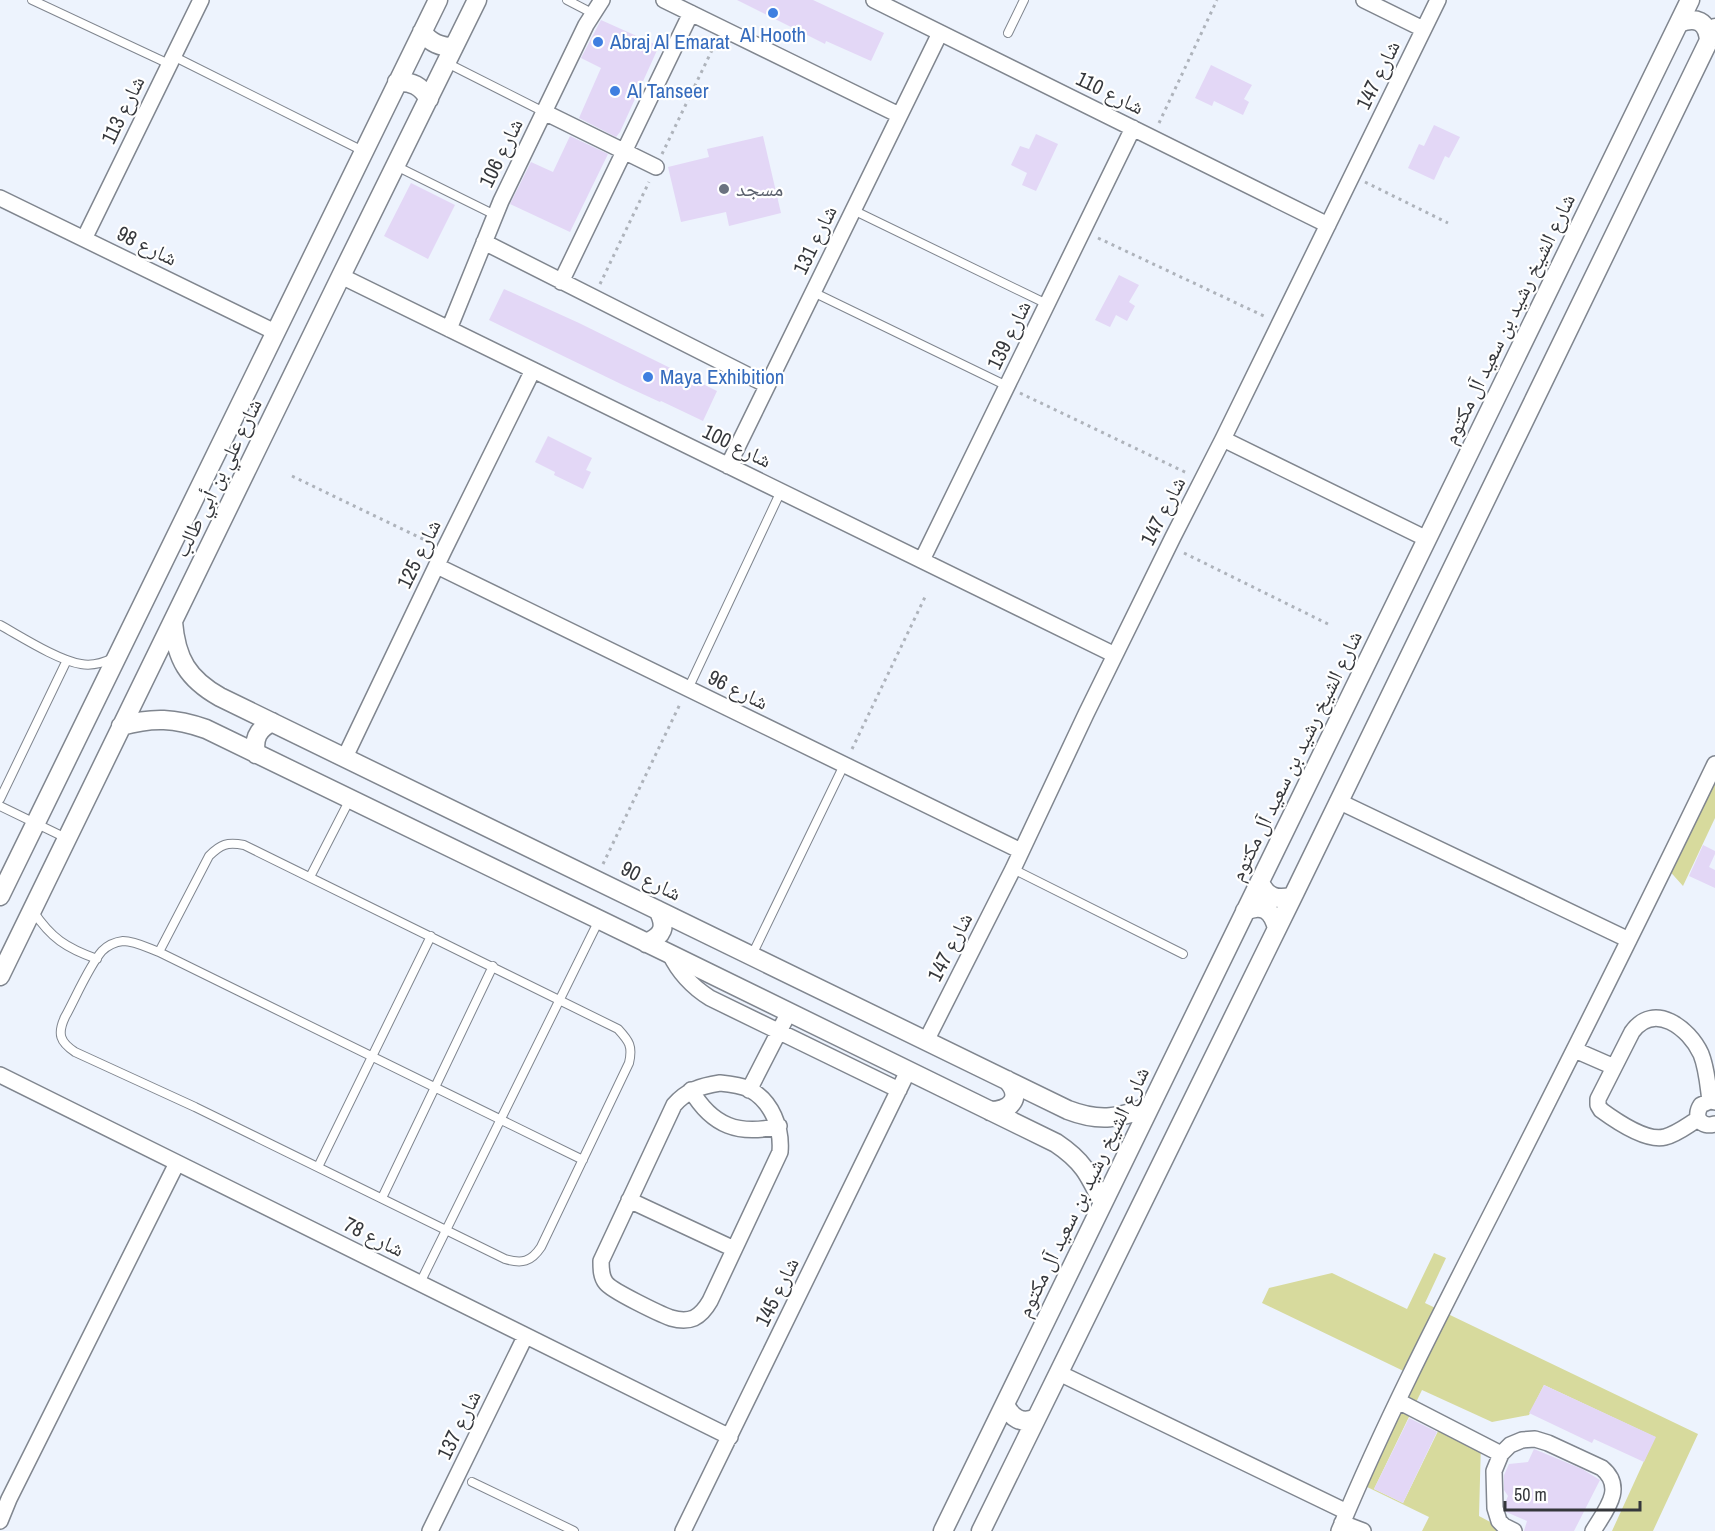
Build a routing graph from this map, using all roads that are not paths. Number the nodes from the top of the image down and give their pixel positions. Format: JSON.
{"nodes":[{"id":1,"x":32,"y":0,"type":"edge"},
{"id":2,"x":201,"y":0,"type":"edge"},
{"id":3,"x":438,"y":0,"type":"edge"},
{"id":4,"x":477,"y":0,"type":"edge"},
{"id":5,"x":567,"y":0,"type":"edge"},
{"id":6,"x":602,"y":0,"type":"edge"},
{"id":7,"x":664,"y":0,"type":"edge"},
{"id":8,"x":874,"y":0,"type":"edge"},
{"id":9,"x":1024,"y":0,"type":"edge"},
{"id":10,"x":1364,"y":0,"type":"edge"},
{"id":11,"x":1437,"y":0,"type":"edge"},
{"id":12,"x":1690,"y":0,"type":"edge"},
{"id":13,"x":592,"y":13,"type":"junction"},
{"id":14,"x":691,"y":13,"type":"junction"},
{"id":15,"x":1679,"y":23,"type":"junction"},
{"id":16,"x":1423,"y":29,"type":"junction"},
{"id":17,"x":422,"y":32,"type":"junction"},
{"id":18,"x":940,"y":33,"type":"junction"},
{"id":19,"x":1008,"y":33,"type":"dead end"},
{"id":20,"x":1712,"y":34,"type":"edge"},
{"id":21,"x":450,"y":55,"type":"junction"},
{"id":22,"x":171,"y":60,"type":"junction"},
{"id":23,"x":397,"y":82,"type":"junction"},
{"id":24,"x":429,"y":99,"type":"junction"},
{"id":25,"x":544,"y":112,"type":"junction"},
{"id":26,"x":899,"y":115,"type":"junction"},
{"id":27,"x":1133,"y":128,"type":"junction"},
{"id":28,"x":363,"y":151,"type":"junction"},
{"id":29,"x":624,"y":151,"type":"junction"},
{"id":30,"x":396,"y":166,"type":"junction"},
{"id":31,"x":656,"y":167,"type":"dead end"},
{"id":32,"x":1,"y":201,"type":"edge"},
{"id":33,"x":853,"y":210,"type":"junction"},
{"id":34,"x":495,"y":215,"type":"junction"},
{"id":35,"x":1328,"y":225,"type":"junction"},
{"id":36,"x":84,"y":239,"type":"junction"},
{"id":37,"x":484,"y":242,"type":"junction"},
{"id":38,"x":341,"y":276,"type":"junction"},
{"id":39,"x":561,"y":282,"type":"junction"},
{"id":40,"x":813,"y":292,"type":"junction"},
{"id":41,"x":1047,"y":304,"type":"junction"},
{"id":42,"x":448,"y":329,"type":"junction"},
{"id":43,"x":275,"y":332,"type":"junction"},
{"id":44,"x":533,"y":370,"type":"junction"},
{"id":45,"x":767,"y":385,"type":"junction"},
{"id":46,"x":1007,"y":386,"type":"junction"},
{"id":47,"x":1223,"y":439,"type":"junction"},
{"id":48,"x":728,"y":466,"type":"junction"},
{"id":49,"x":781,"y":491,"type":"junction"},
{"id":50,"x":1426,"y":539,"type":"junction"},
{"id":51,"x":922,"y":560,"type":"junction"},
{"id":52,"x":436,"y":566,"type":"junction"},
{"id":53,"x":172,"y":622,"type":"junction"},
{"id":54,"x":0,"y":625,"type":"edge"},
{"id":55,"x":1115,"y":655,"type":"junction"},
{"id":56,"x":117,"y":656,"type":"junction"},
{"id":57,"x":68,"y":660,"type":"junction"},
{"id":58,"x":688,"y":689,"type":"junction"},
{"id":59,"x":272,"y":722,"type":"junction"},
{"id":60,"x":121,"y":726,"type":"junction"},
{"id":61,"x":256,"y":754,"type":"junction"},
{"id":62,"x":345,"y":758,"type":"junction"},
{"id":63,"x":1715,"y":764,"type":"edge"},
{"id":64,"x":844,"y":765,"type":"junction"},
{"id":65,"x":1710,"y":784,"type":"edge"},
{"id":66,"x":0,"y":799,"type":"edge"},
{"id":67,"x":350,"y":799,"type":"junction"},
{"id":68,"x":1338,"y":801,"type":"junction"},
{"id":69,"x":0,"y":806,"type":"edge"},
{"id":70,"x":35,"y":823,"type":"junction"},
{"id":71,"x":67,"y":838,"type":"junction"},
{"id":72,"x":1021,"y":851,"type":"junction"},
{"id":73,"x":1013,"y":869,"type":"junction"},
{"id":74,"x":310,"y":877,"type":"junction"},
{"id":75,"x":1260,"y":882,"type":"junction"},
{"id":76,"x":0,"y":896,"type":"edge"},
{"id":77,"x":1293,"y":896,"type":"junction"},
{"id":78,"x":32,"y":910,"type":"junction"},
{"id":79,"x":658,"y":910,"type":"junction"},
{"id":80,"x":1245,"y":911,"type":"junction"},
{"id":81,"x":599,"y":920,"type":"junction"},
{"id":82,"x":684,"y":923,"type":"junction"},
{"id":83,"x":1277,"y":928,"type":"junction"},
{"id":84,"x":430,"y":936,"type":"junction"},
{"id":85,"x":1629,"y":940,"type":"junction"},
{"id":86,"x":646,"y":943,"type":"junction"},
{"id":87,"x":159,"y":952,"type":"junction"},
{"id":88,"x":670,"y":954,"type":"junction"},
{"id":89,"x":1182,"y":954,"type":"dead end"},
{"id":90,"x":752,"y":956,"type":"junction"},
{"id":91,"x":97,"y":959,"type":"junction"},
{"id":92,"x":493,"y":966,"type":"junction"},
{"id":93,"x":0,"y":976,"type":"edge"},
{"id":94,"x":560,"y":999,"type":"junction"},
{"id":95,"x":789,"y":1012,"type":"junction"},
{"id":96,"x":779,"y":1032,"type":"junction"},
{"id":97,"x":926,"y":1041,"type":"junction"},
{"id":98,"x":1575,"y":1050,"type":"junction"},
{"id":99,"x":371,"y":1056,"type":"junction"},
{"id":100,"x":1614,"y":1067,"type":"junction"},
{"id":101,"x":908,"y":1071,"type":"junction"},
{"id":102,"x":0,"y":1075,"type":"edge"},
{"id":103,"x":1007,"y":1080,"type":"junction"},
{"id":104,"x":435,"y":1088,"type":"junction"},
{"id":105,"x":749,"y":1089,"type":"junction"},
{"id":106,"x":692,"y":1090,"type":"junction"},
{"id":107,"x":899,"y":1090,"type":"junction"},
{"id":108,"x":1713,"y":1102,"type":"edge"},
{"id":109,"x":1151,"y":1105,"type":"junction"},
{"id":110,"x":990,"y":1111,"type":"junction"},
{"id":111,"x":1698,"y":1119,"type":"junction"},
{"id":112,"x":500,"y":1120,"type":"junction"},
{"id":113,"x":1715,"y":1124,"type":"edge"},
{"id":114,"x":778,"y":1126,"type":"junction"},
{"id":115,"x":583,"y":1160,"type":"junction"},
{"id":116,"x":177,"y":1162,"type":"junction"},
{"id":117,"x":318,"y":1167,"type":"junction"},
{"id":118,"x":382,"y":1198,"type":"junction"},
{"id":119,"x":629,"y":1200,"type":"junction"},
{"id":120,"x":1103,"y":1203,"type":"junction"},
{"id":121,"x":446,"y":1230,"type":"junction"},
{"id":122,"x":734,"y":1249,"type":"junction"},
{"id":123,"x":420,"y":1283,"type":"junction"},
{"id":124,"x":525,"y":1336,"type":"junction"},
{"id":125,"x":1059,"y":1373,"type":"junction"},
{"id":126,"x":1398,"y":1401,"type":"junction"},
{"id":127,"x":1005,"y":1404,"type":"junction"},
{"id":128,"x":1036,"y":1418,"type":"junction"},
{"id":129,"x":730,"y":1437,"type":"junction"},
{"id":130,"x":1501,"y":1454,"type":"junction"},
{"id":131,"x":472,"y":1482,"type":"dead end"},
{"id":132,"x":0,"y":1521,"type":"edge"},
{"id":133,"x":1343,"y":1522,"type":"edge"},
{"id":134,"x":430,"y":1531,"type":"edge"},
{"id":135,"x":574,"y":1531,"type":"edge"},
{"id":136,"x":683,"y":1531,"type":"edge"},
{"id":137,"x":943,"y":1531,"type":"edge"},
{"id":138,"x":981,"y":1531,"type":"edge"},
{"id":139,"x":1363,"y":1531,"type":"edge"},
{"id":140,"x":1514,"y":1531,"type":"edge"},
{"id":141,"x":1593,"y":1531,"type":"edge"}],
"edges":[{"from":1,"to":22,"type":"lane"},
{"from":2,"to":22,"type":"street","name":"شارع 113"},
{"from":3,"to":17,"type":"street","name":"شارع علي بن أبي طالب"},
{"from":4,"to":21,"type":"street","name":"شارع علي بن أبي طالب"},
{"from":5,"to":13,"type":"lane"},
{"from":6,"to":13,"type":"street","name":"شارع 106"},
{"from":7,"to":14,"type":"street"},
{"from":8,"to":18,"type":"street","name":"شارع 110"},
{"from":9,"to":19,"type":"lane"},
{"from":10,"to":16,"type":"street"},
{"from":11,"to":16,"type":"street","name":"شارع 147"},
{"from":12,"to":15,"type":"street","name":"شارع الشيخ رشيد بن سعيد آل مكتوم"},
{"from":13,"to":25,"type":"street","name":"شارع 106"},
{"from":14,"to":26,"type":"street"},
{"from":14,"to":29,"type":"street"},
{"from":15,"to":20,"type":"street"},
{"from":15,"to":50,"type":"street","name":"شارع الشيخ رشيد بن سعيد آل مكتوم"},
{"from":16,"to":35,"type":"street","name":"شارع 147"},
{"from":17,"to":21,"type":"street"},
{"from":17,"to":23,"type":"street","name":"شارع علي بن أبي طالب"},
{"from":18,"to":26,"type":"street","name":"شارع 131"},
{"from":18,"to":27,"type":"street","name":"شارع 110"},
{"from":20,"to":68,"type":"street"},
{"from":21,"to":24,"type":"street","name":"شارع علي بن أبي طالب"},
{"from":21,"to":25,"type":"lane"},
{"from":22,"to":28,"type":"lane"},
{"from":22,"to":36,"type":"street","name":"شارع 113"},
{"from":23,"to":24,"type":"street"},
{"from":23,"to":28,"type":"street","name":"شارع علي بن أبي طالب"},
{"from":24,"to":30,"type":"street","name":"شارع علي بن أبي طالب"},
{"from":25,"to":29,"type":"street"},
{"from":25,"to":34,"type":"street","name":"شارع 106"},
{"from":26,"to":33,"type":"street","name":"شارع 131"},
{"from":27,"to":35,"type":"street","name":"شارع 110"},
{"from":27,"to":41,"type":"street","name":"شارع 139"},
{"from":28,"to":43,"type":"street","name":"شارع علي بن أبي طالب"},
{"from":29,"to":31,"type":"street"},
{"from":29,"to":39,"type":"street"},
{"from":30,"to":34,"type":"lane"},
{"from":30,"to":38,"type":"street","name":"شارع علي بن أبي طالب"},
{"from":32,"to":36,"type":"street","name":"شارع 98"},
{"from":33,"to":40,"type":"street","name":"شارع 131"},
{"from":33,"to":41,"type":"lane"},
{"from":34,"to":37,"type":"street","name":"شارع 106"},
{"from":35,"to":47,"type":"street","name":"شارع 147"},
{"from":36,"to":43,"type":"street","name":"شارع 98"},
{"from":37,"to":39,"type":"street"},
{"from":37,"to":42,"type":"street","name":"شارع 106"},
{"from":38,"to":42,"type":"street","name":"شارع 100"},
{"from":38,"to":53,"type":"street","name":"شارع علي بن أبي طالب"},
{"from":39,"to":45,"type":"street"},
{"from":40,"to":45,"type":"street","name":"شارع 131"},
{"from":40,"to":46,"type":"lane"},
{"from":41,"to":46,"type":"street","name":"شارع 139"},
{"from":42,"to":44,"type":"street","name":"شارع 100"},
{"from":43,"to":56,"type":"street","name":"شارع علي بن أبي طالب"},
{"from":44,"to":48,"type":"street","name":"شارع 100"},
{"from":44,"to":52,"type":"street","name":"شارع 125"},
{"from":45,"to":48,"type":"street","name":"شارع 131"},
{"from":46,"to":51,"type":"street","name":"شارع 139"},
{"from":47,"to":50,"type":"street"},
{"from":47,"to":55,"type":"street","name":"شارع 147"},
{"from":48,"to":49,"type":"street","name":"شارع 100"},
{"from":49,"to":51,"type":"street","name":"شارع 100"},
{"from":49,"to":58,"type":"lane"},
{"from":50,"to":75,"type":"street","name":"شارع الشيخ رشيد بن سعيد آل مكتوم"},
{"from":51,"to":55,"type":"street","name":"شارع 100"},
{"from":52,"to":58,"type":"street","name":"شارع 96"},
{"from":52,"to":62,"type":"street","name":"شارع 125"},
{"from":53,"to":59,"type":"street","name":"شارع 90"},
{"from":53,"to":60,"type":"street","name":"شارع علي بن أبي طالب"},
{"from":54,"to":57,"type":"lane"},
{"from":55,"to":72,"type":"street","name":"شارع 147"},
{"from":56,"to":57,"type":"lane"},
{"from":56,"to":70,"type":"street","name":"شارع علي بن أبي طالب"},
{"from":57,"to":66,"type":"lane"},
{"from":58,"to":64,"type":"street","name":"شارع 96"},
{"from":59,"to":61,"type":"street"},
{"from":59,"to":62,"type":"street","name":"شارع 90"},
{"from":60,"to":61,"type":"street"},
{"from":60,"to":71,"type":"street","name":"شارع علي بن أبي طالب"},
{"from":61,"to":67,"type":"street"},
{"from":62,"to":79,"type":"street","name":"شارع 90"},
{"from":63,"to":65,"type":"street"},
{"from":64,"to":72,"type":"street","name":"شارع 96"},
{"from":64,"to":90,"type":"lane"},
{"from":65,"to":85,"type":"street"},
{"from":67,"to":74,"type":"lane"},
{"from":67,"to":81,"type":"street"},
{"from":68,"to":77,"type":"street"},
{"from":68,"to":85,"type":"street"},
{"from":69,"to":70,"type":"lane"},
{"from":70,"to":71,"type":"lane"},
{"from":70,"to":76,"type":"street","name":"شارع علي بن أبي طالب"},
{"from":71,"to":78,"type":"street","name":"شارع علي بن أبي طالب"},
{"from":72,"to":73,"type":"street","name":"شارع 147"},
{"from":73,"to":89,"type":"lane"},
{"from":73,"to":97,"type":"street","name":"شارع 147"},
{"from":74,"to":84,"type":"lane"},
{"from":74,"to":87,"type":"lane"},
{"from":75,"to":77,"type":"street"},
{"from":75,"to":80,"type":"street","name":"شارع الشيخ رشيد بن سعيد آل مكتوم"},
{"from":77,"to":83,"type":"street"},
{"from":78,"to":91,"type":"lane"},
{"from":78,"to":93,"type":"street","name":"شارع علي بن أبي طالب"},
{"from":79,"to":82,"type":"street","name":"شارع 90"},
{"from":79,"to":86,"type":"street"},
{"from":80,"to":83,"type":"street"},
{"from":80,"to":109,"type":"street","name":"شارع الشيخ رشيد بن سعيد آل مكتوم"},
{"from":81,"to":86,"type":"street"},
{"from":81,"to":94,"type":"lane"},
{"from":82,"to":88,"type":"street"},
{"from":82,"to":90,"type":"street","name":"شارع 90"},
{"from":83,"to":125,"type":"street"},
{"from":84,"to":92,"type":"lane"},
{"from":84,"to":99,"type":"lane"},
{"from":85,"to":98,"type":"street"},
{"from":86,"to":88,"type":"street"},
{"from":87,"to":91,"type":"lane"},
{"from":87,"to":99,"type":"lane"},
{"from":88,"to":95,"type":"street"},
{"from":88,"to":96,"type":"street"},
{"from":90,"to":97,"type":"street","name":"شارع 90"},
{"from":91,"to":117,"type":"lane"},
{"from":92,"to":94,"type":"lane"},
{"from":92,"to":104,"type":"lane"},
{"from":94,"to":112,"type":"lane"},
{"from":94,"to":115,"type":"lane"},
{"from":95,"to":96,"type":"street"},
{"from":95,"to":101,"type":"street"},
{"from":96,"to":105,"type":"street"},
{"from":96,"to":107,"type":"street"},
{"from":97,"to":103,"type":"street","name":"شارع 90"},
{"from":98,"to":100,"type":"street"},
{"from":98,"to":126,"type":"street"},
{"from":99,"to":104,"type":"lane"},
{"from":99,"to":117,"type":"lane"},
{"from":100,"to":108,"type":"street"},
{"from":100,"to":111,"type":"street"},
{"from":101,"to":107,"type":"street","name":"شارع 145"},
{"from":101,"to":110,"type":"street"},
{"from":102,"to":116,"type":"street","name":"شارع 78"},
{"from":103,"to":109,"type":"street","name":"شارع 90"},
{"from":103,"to":110,"type":"street"},
{"from":104,"to":112,"type":"lane"},
{"from":104,"to":118,"type":"lane"},
{"from":105,"to":106,"type":"street"},
{"from":105,"to":114,"type":"street"},
{"from":106,"to":114,"type":"street"},
{"from":106,"to":119,"type":"street"},
{"from":107,"to":129,"type":"street","name":"شارع 145"},
{"from":108,"to":111,"type":"street"},
{"from":109,"to":120,"type":"street","name":"شارع الشيخ رشيد بن سعيد آل مكتوم"},
{"from":110,"to":120,"type":"street"},
{"from":111,"to":113,"type":"street"},
{"from":112,"to":115,"type":"lane"},
{"from":112,"to":121,"type":"lane"},
{"from":114,"to":122,"type":"street"},
{"from":115,"to":121,"type":"lane"},
{"from":116,"to":123,"type":"street","name":"شارع 78"},
{"from":116,"to":132,"type":"street"},
{"from":117,"to":118,"type":"lane"},
{"from":118,"to":121,"type":"lane"},
{"from":119,"to":122,"type":"street"},
{"from":119,"to":122,"type":"street"},
{"from":120,"to":127,"type":"street","name":"شارع الشيخ رشيد بن سعيد آل مكتوم"},
{"from":121,"to":123,"type":"lane"},
{"from":123,"to":124,"type":"street","name":"شارع 78"},
{"from":124,"to":129,"type":"street","name":"شارع 78"},
{"from":124,"to":134,"type":"street","name":"شارع 137"},
{"from":125,"to":128,"type":"street"},
{"from":125,"to":133,"type":"street"},
{"from":126,"to":130,"type":"street"},
{"from":126,"to":133,"type":"street"},
{"from":127,"to":128,"type":"street"},
{"from":127,"to":137,"type":"street","name":"شارع الشيخ رشيد بن سعيد آل مكتوم"},
{"from":128,"to":138,"type":"street"},
{"from":129,"to":136,"type":"street","name":"شارع 145"},
{"from":130,"to":140,"type":"street"},
{"from":130,"to":141,"type":"street"},
{"from":131,"to":135,"type":"lane"},
{"from":133,"to":139,"type":"street"}]}
